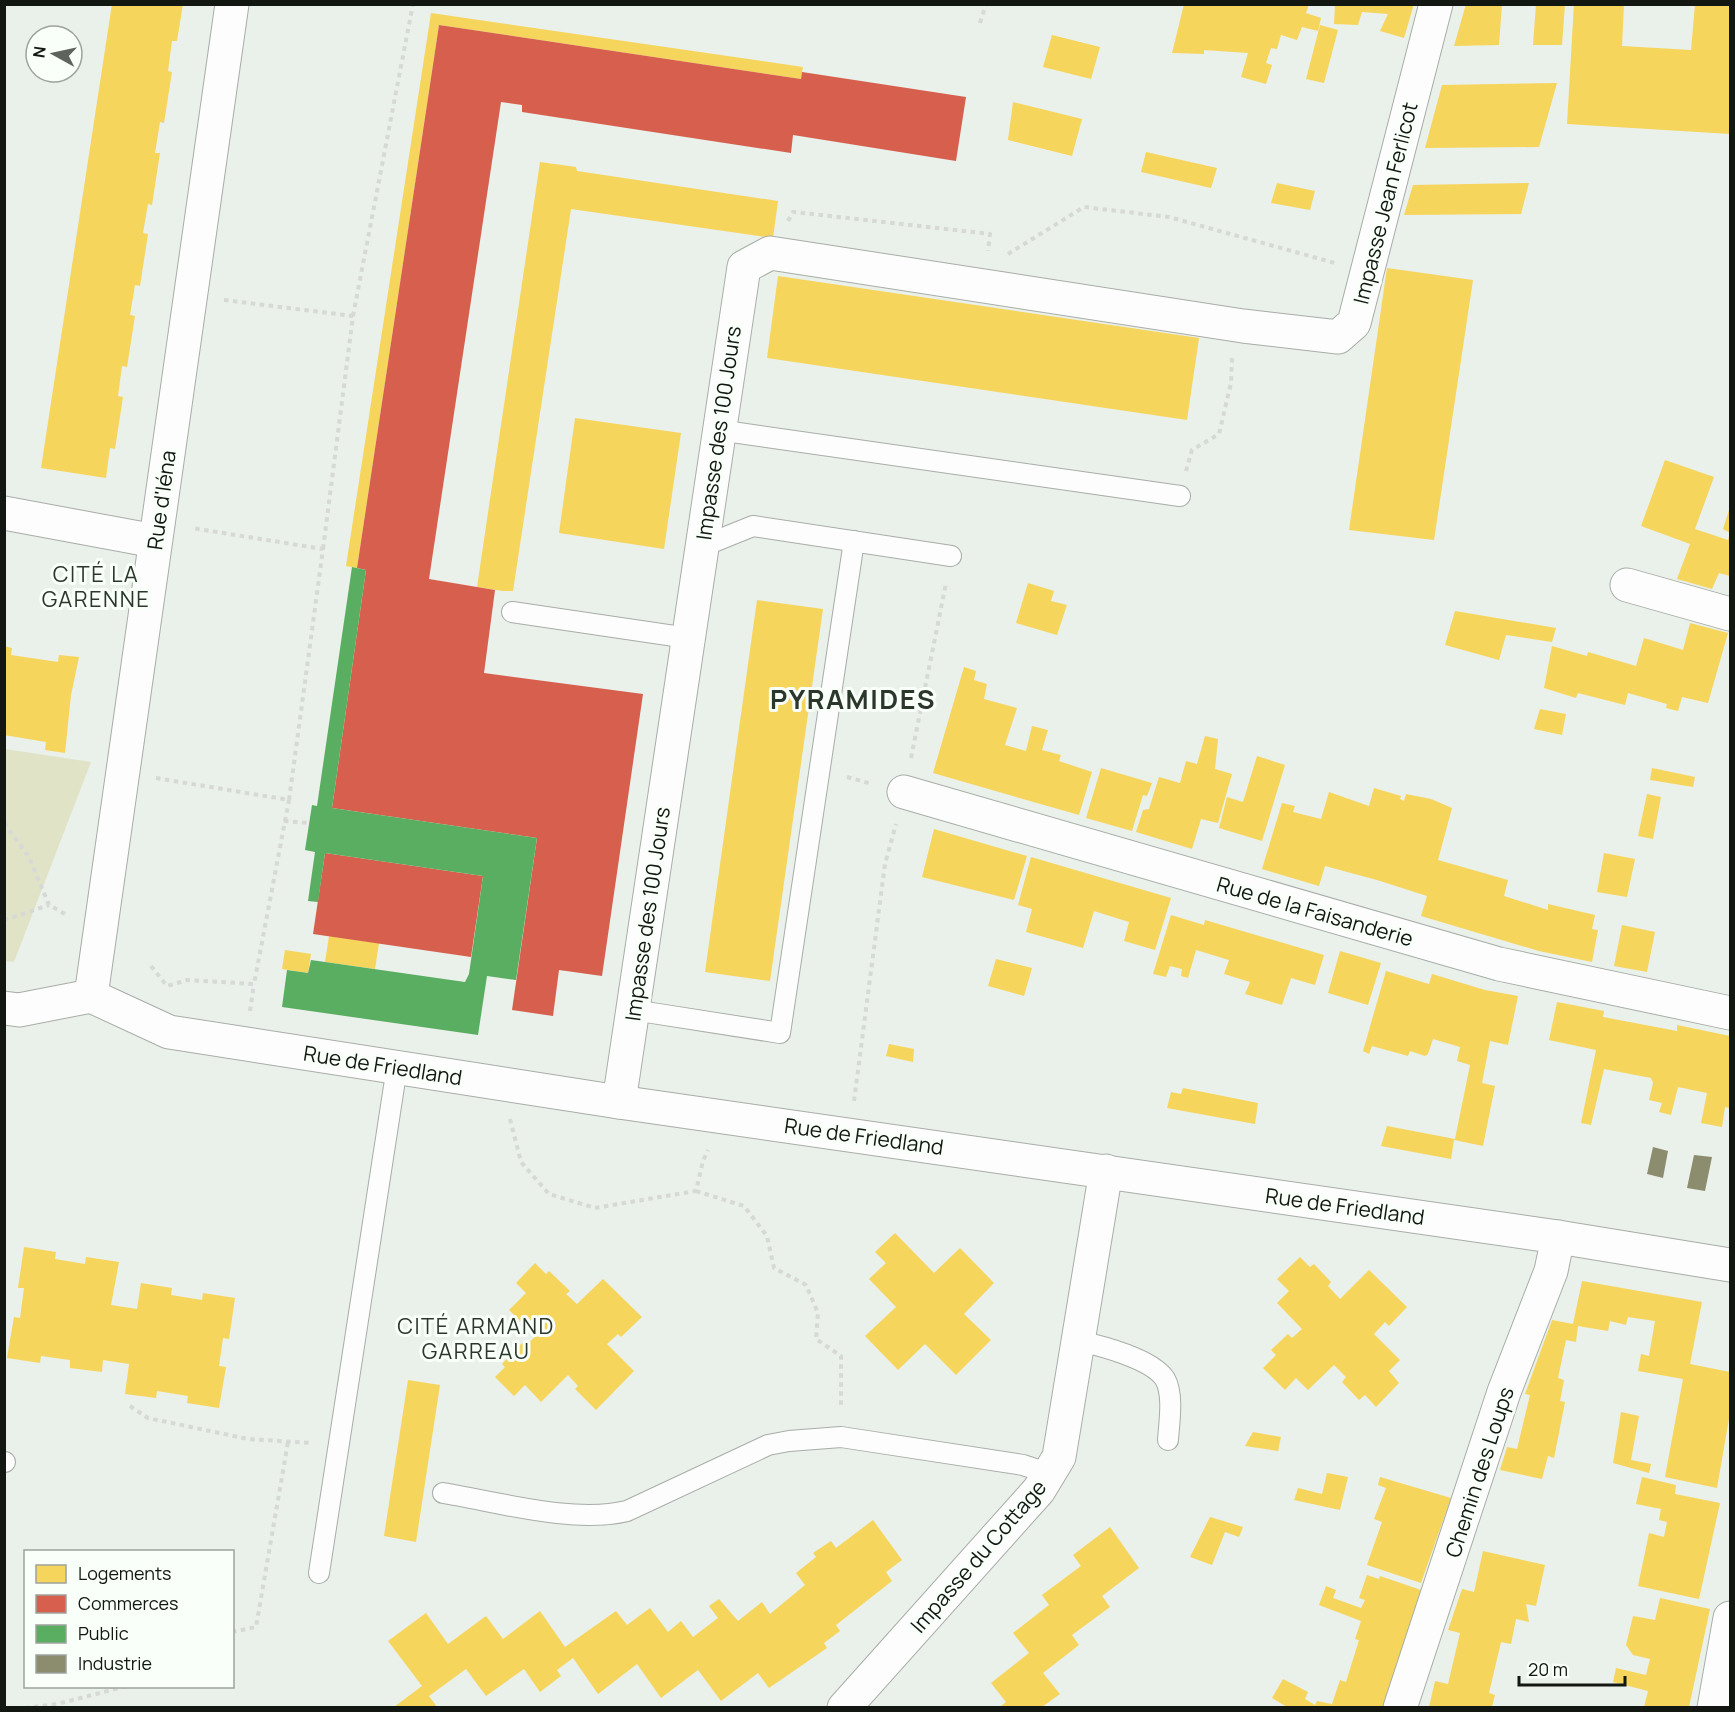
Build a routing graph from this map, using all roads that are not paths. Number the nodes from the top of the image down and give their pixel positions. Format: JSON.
{"nodes":[{"id":1,"x":232,"y":4,"type":"edge"},
{"id":2,"x":1436,"y":4,"type":"edge"},
{"id":3,"x":1238,"y":325,"type":"joint"},
{"id":4,"x":718,"y":430,"type":"junction"},
{"id":5,"x":1180,"y":496,"type":"road end"},
{"id":6,"x":4,"y":513,"type":"edge"},
{"id":7,"x":156,"y":531,"type":"junction"},
{"id":8,"x":854,"y":541,"type":"junction"},
{"id":9,"x":701,"y":547,"type":"junction"},
{"id":10,"x":951,"y":556,"type":"road end"},
{"id":11,"x":1627,"y":585,"type":"dead end"},
{"id":12,"x":512,"y":612,"type":"dead end"},
{"id":13,"x":1731,"y":614,"type":"edge"},
{"id":14,"x":688,"y":638,"type":"junction"},
{"id":15,"x":904,"y":792,"type":"road end"},
{"id":16,"x":91,"y":996,"type":"junction"},
{"id":17,"x":4,"y":1008,"type":"edge"},
{"id":18,"x":633,"y":1010,"type":"junction"},
{"id":19,"x":1731,"y":1013,"type":"edge"},
{"id":20,"x":397,"y":1067,"type":"junction"},
{"id":21,"x":619,"y":1102,"type":"junction"},
{"id":22,"x":1106,"y":1171,"type":"junction"},
{"id":23,"x":1558,"y":1237,"type":"junction"},
{"id":24,"x":1731,"y":1265,"type":"edge"},
{"id":25,"x":1079,"y":1341,"type":"junction"},
{"id":26,"x":1168,"y":1440,"type":"dead end"},
{"id":27,"x":1050,"y":1474,"type":"junction"},
{"id":28,"x":443,"y":1493,"type":"dead end"},
{"id":29,"x":319,"y":1573,"type":"dead end"},
{"id":30,"x":1731,"y":1618,"type":"edge"},
{"id":31,"x":844,"y":1707,"type":"edge"},
{"id":32,"x":1400,"y":1707,"type":"edge"},
{"id":33,"x":1714,"y":1707,"type":"edge"}],
"edges":[{"from":1,"to":7,"type":"street","name":"Rue d'Iéna"},
{"from":2,"to":3,"type":"street","name":"Impasse Jean Ferlicot"},
{"from":3,"to":4,"type":"street","name":"Impasse des 100 Jours"},
{"from":4,"to":5,"type":"lane"},
{"from":4,"to":9,"type":"street","name":"Impasse des 100 Jours"},
{"from":6,"to":7,"type":"street"},
{"from":7,"to":16,"type":"street","name":"Rue d'Iéna"},
{"from":8,"to":9,"type":"lane"},
{"from":8,"to":10,"type":"lane"},
{"from":8,"to":18,"type":"lane"},
{"from":9,"to":14,"type":"street","name":"Impasse des 100 Jours"},
{"from":11,"to":13,"type":"street"},
{"from":12,"to":14,"type":"lane"},
{"from":14,"to":18,"type":"street","name":"Impasse des 100 Jours"},
{"from":15,"to":19,"type":"street","name":"Rue de la Faisanderie"},
{"from":16,"to":17,"type":"street"},
{"from":16,"to":20,"type":"street","name":"Rue de Friedland"},
{"from":18,"to":21,"type":"street","name":"Impasse des 100 Jours"},
{"from":20,"to":21,"type":"street","name":"Rue de Friedland"},
{"from":20,"to":29,"type":"lane"},
{"from":21,"to":22,"type":"street","name":"Rue de Friedland"},
{"from":22,"to":23,"type":"street","name":"Rue de Friedland"},
{"from":22,"to":25,"type":"street","name":"Impasse du Cottage"},
{"from":23,"to":24,"type":"street","name":"Rue de Friedland"},
{"from":23,"to":32,"type":"street","name":"Chemin des Loups"},
{"from":25,"to":26,"type":"lane"},
{"from":25,"to":27,"type":"street","name":"Impasse du Cottage"},
{"from":27,"to":28,"type":"lane"},
{"from":27,"to":31,"type":"street","name":"Impasse du Cottage"},
{"from":30,"to":33,"type":"street"}]}
